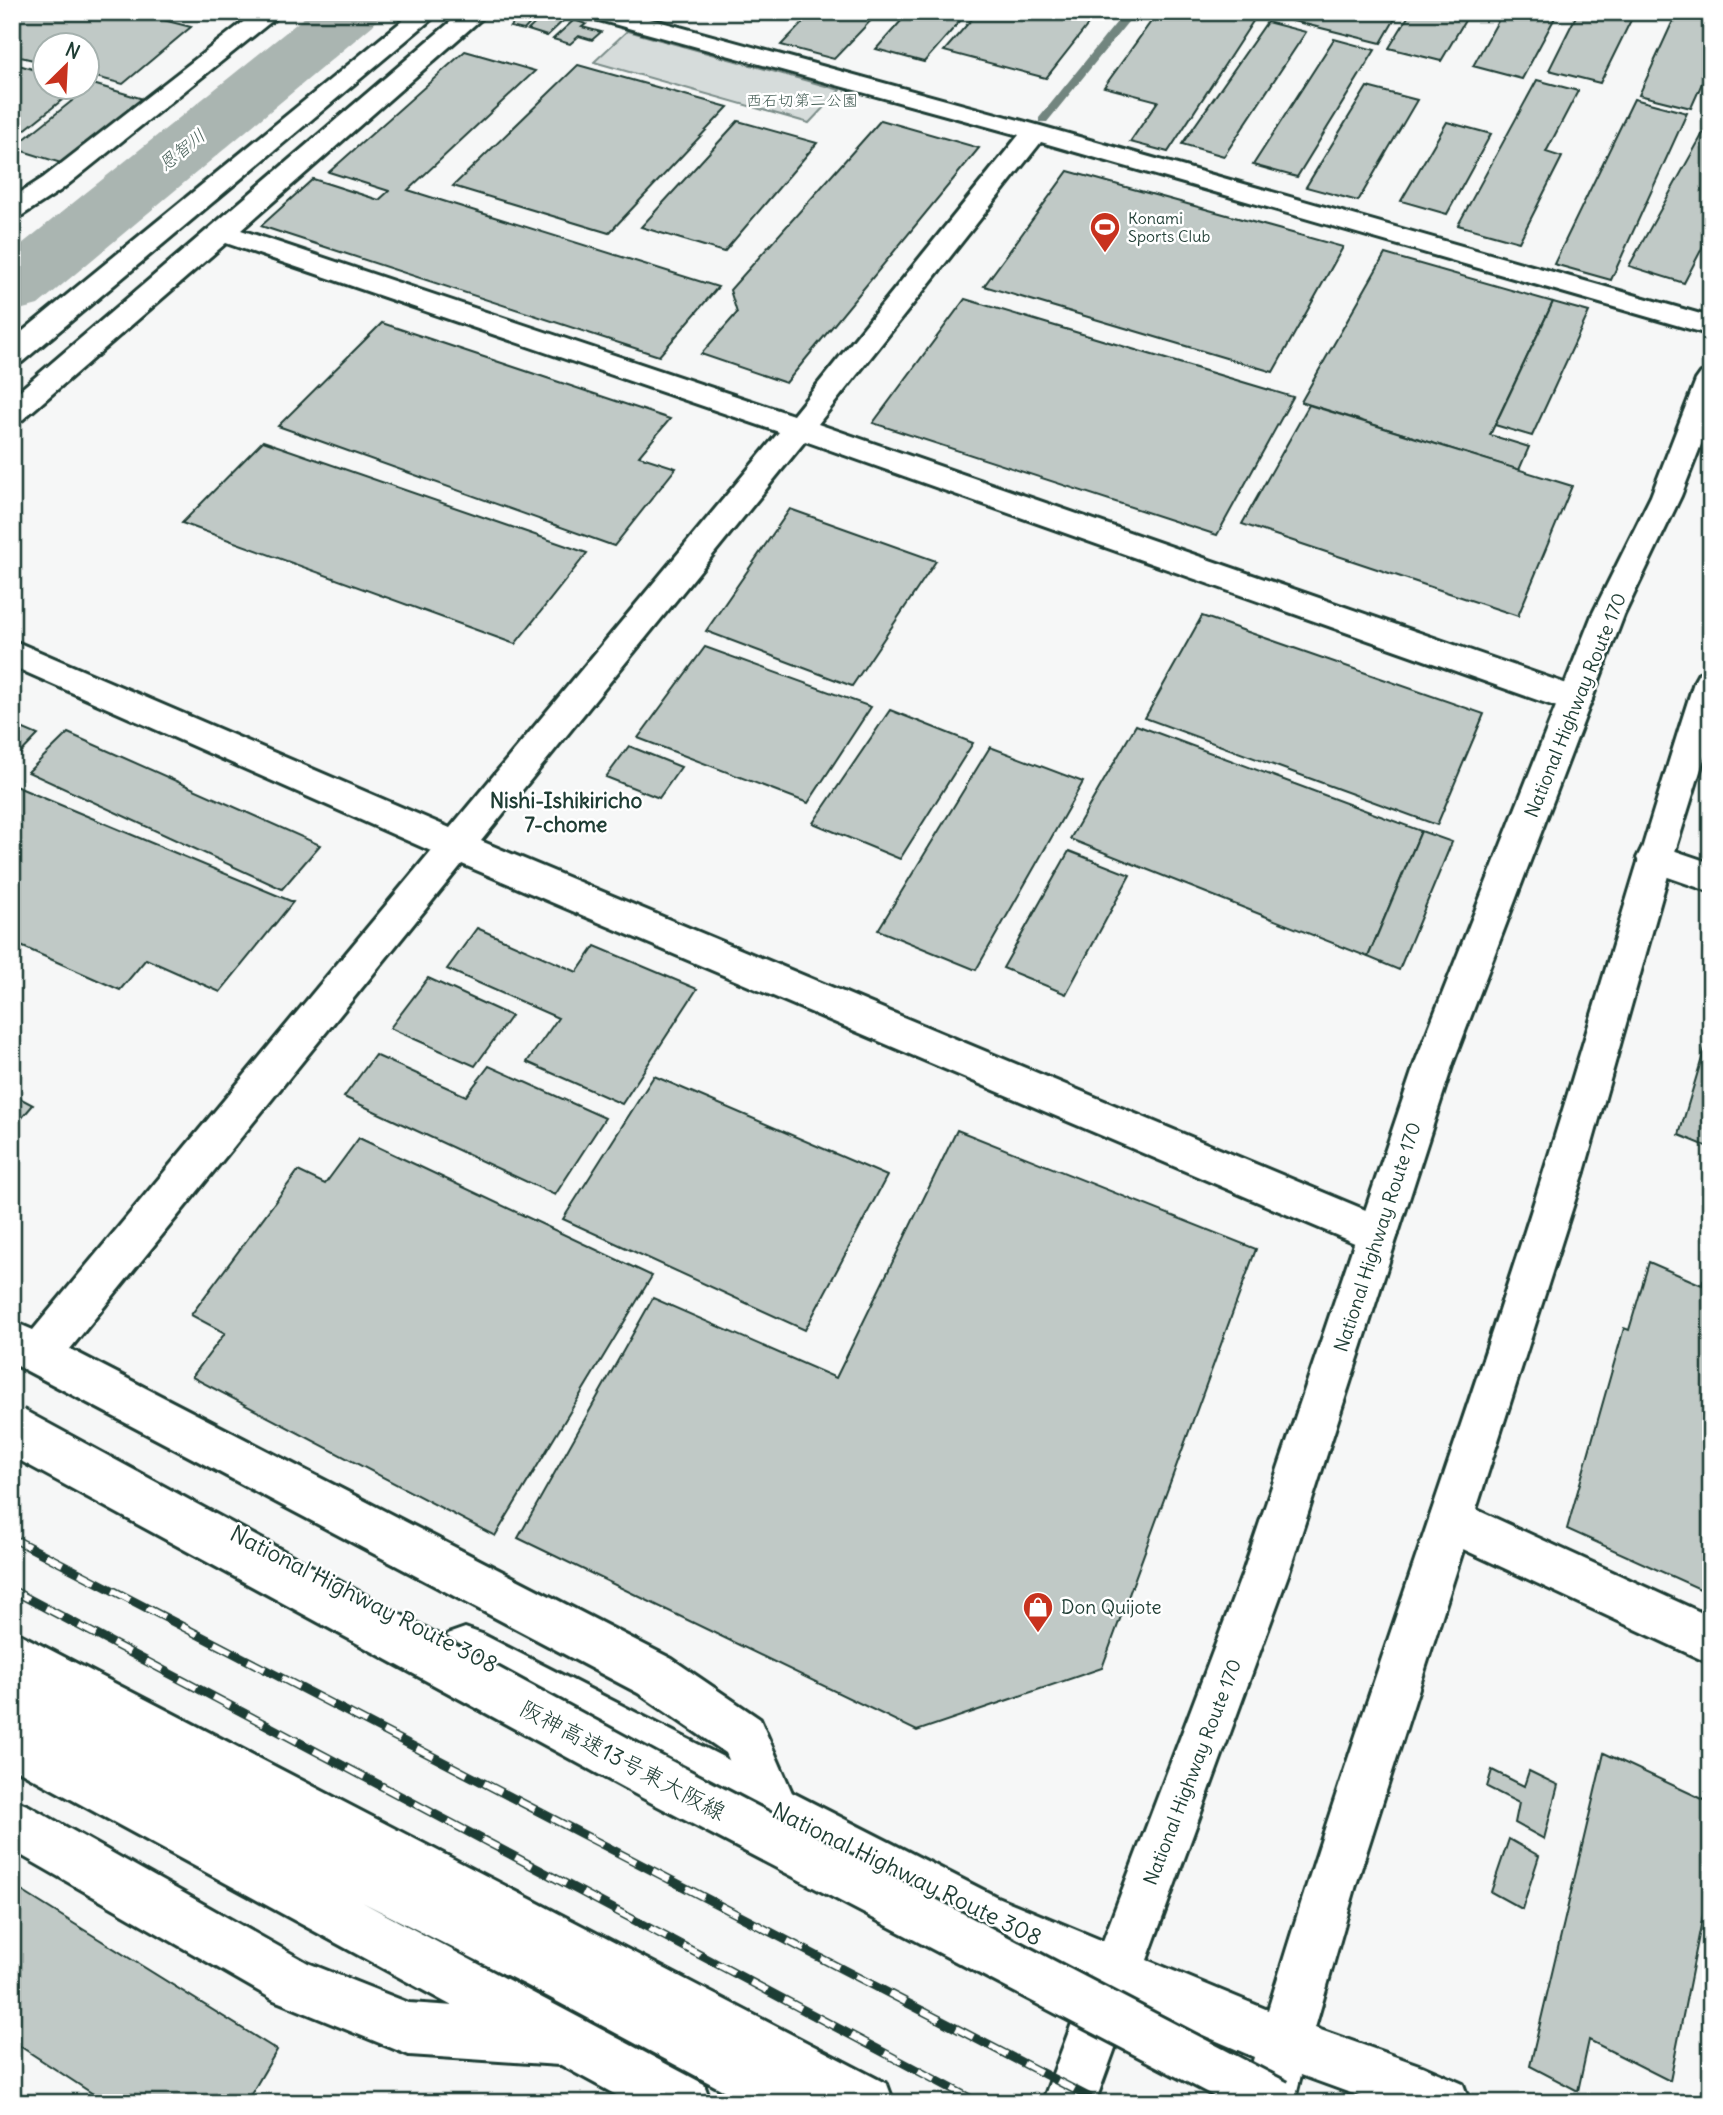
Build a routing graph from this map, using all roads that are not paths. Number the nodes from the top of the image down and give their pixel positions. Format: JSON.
{"nodes":[{"id":1,"x":271,"y":12,"type":"edge"},
{"id":2,"x":428,"y":12,"type":"edge"},
{"id":3,"x":477,"y":12,"type":"edge"},
{"id":4,"x":597,"y":12,"type":"edge"},
{"id":5,"x":1035,"y":132,"type":"junction"},
{"id":6,"x":13,"y":198,"type":"edge"},
{"id":7,"x":219,"y":232,"type":"junction"},
{"id":8,"x":1711,"y":326,"type":"edge"},
{"id":9,"x":12,"y":355,"type":"edge"},
{"id":10,"x":1711,"y":380,"type":"edge"},
{"id":11,"x":12,"y":413,"type":"edge"},
{"id":12,"x":799,"y":428,"type":"junction"},
{"id":13,"x":12,"y":652,"type":"edge"},
{"id":14,"x":1711,"y":682,"type":"edge"},
{"id":15,"x":1575,"y":700,"type":"junction"},
{"id":16,"x":458,"y":846,"type":"junction"},
{"id":17,"x":1655,"y":858,"type":"junction"},
{"id":18,"x":1711,"y":878,"type":"edge"},
{"id":19,"x":1378,"y":1234,"type":"junction"},
{"id":20,"x":26,"y":1348,"type":"edge"},
{"id":21,"x":12,"y":1418,"type":"edge"},
{"id":22,"x":12,"y":1430,"type":"edge"},
{"id":23,"x":1451,"y":1520,"type":"junction"},
{"id":24,"x":1711,"y":1640,"type":"edge"},
{"id":25,"x":12,"y":1653,"type":"edge"},
{"id":26,"x":12,"y":1699,"type":"edge"},
{"id":27,"x":12,"y":1741,"type":"edge"},
{"id":28,"x":776,"y":1811,"type":"junction"},
{"id":29,"x":12,"y":1823,"type":"edge"},
{"id":30,"x":1116,"y":1973,"type":"junction"},
{"id":31,"x":572,"y":2040,"type":"junction"},
{"id":32,"x":1284,"y":2043,"type":"junction"},
{"id":33,"x":1260,"y":2096,"type":"edge"},
{"id":34,"x":685,"y":2103,"type":"edge"},
{"id":35,"x":801,"y":2103,"type":"edge"},
{"id":36,"x":868,"y":2103,"type":"edge"},
{"id":37,"x":1068,"y":2103,"type":"edge"},
{"id":38,"x":1444,"y":2103,"type":"edge"}],
"edges":[{"from":1,"to":6,"type":"main road"},
{"from":2,"to":9,"type":"main road"},
{"from":3,"to":7,"type":"main road"},
{"from":4,"to":5,"type":"main road"},
{"from":5,"to":8,"type":"main road"},
{"from":5,"to":12,"type":"main road"},
{"from":7,"to":11,"type":"main road"},
{"from":7,"to":12,"type":"main road"},
{"from":10,"to":15,"type":"main road","name":"National Highway Route 170"},
{"from":12,"to":15,"type":"main road"},
{"from":12,"to":16,"type":"main road"},
{"from":13,"to":16,"type":"main road"},
{"from":14,"to":17,"type":"main road"},
{"from":15,"to":19,"type":"main road","name":"National Highway Route 170"},
{"from":16,"to":19,"type":"main road"},
{"from":16,"to":20,"type":"main road"},
{"from":17,"to":18,"type":"main road"},
{"from":17,"to":23,"type":"main road"},
{"from":19,"to":30,"type":"main road","name":"National Highway Route 170"},
{"from":20,"to":28,"type":"main road"},
{"from":21,"to":28,"type":"main road","name":"National Highway Route 308"},
{"from":22,"to":33,"type":"main road","name":"阪神高速13号東大阪線","bridge":true},
{"from":23,"to":24,"type":"main road"},
{"from":23,"to":32,"type":"main road"},
{"from":25,"to":36,"type":"main road"},
{"from":26,"to":35,"type":"main road"},
{"from":27,"to":31,"type":"main road"},
{"from":28,"to":30,"type":"main road","name":"National Highway Route 308"},
{"from":29,"to":31,"type":"main road"},
{"from":30,"to":32,"type":"main road","name":"National Highway Route 308"},
{"from":30,"to":37,"type":"main road","name":"National Highway Route 170"},
{"from":31,"to":34,"type":"main road"},
{"from":32,"to":33,"type":"main road"},
{"from":32,"to":38,"type":"main road","name":"National Highway Route 308"}]}
